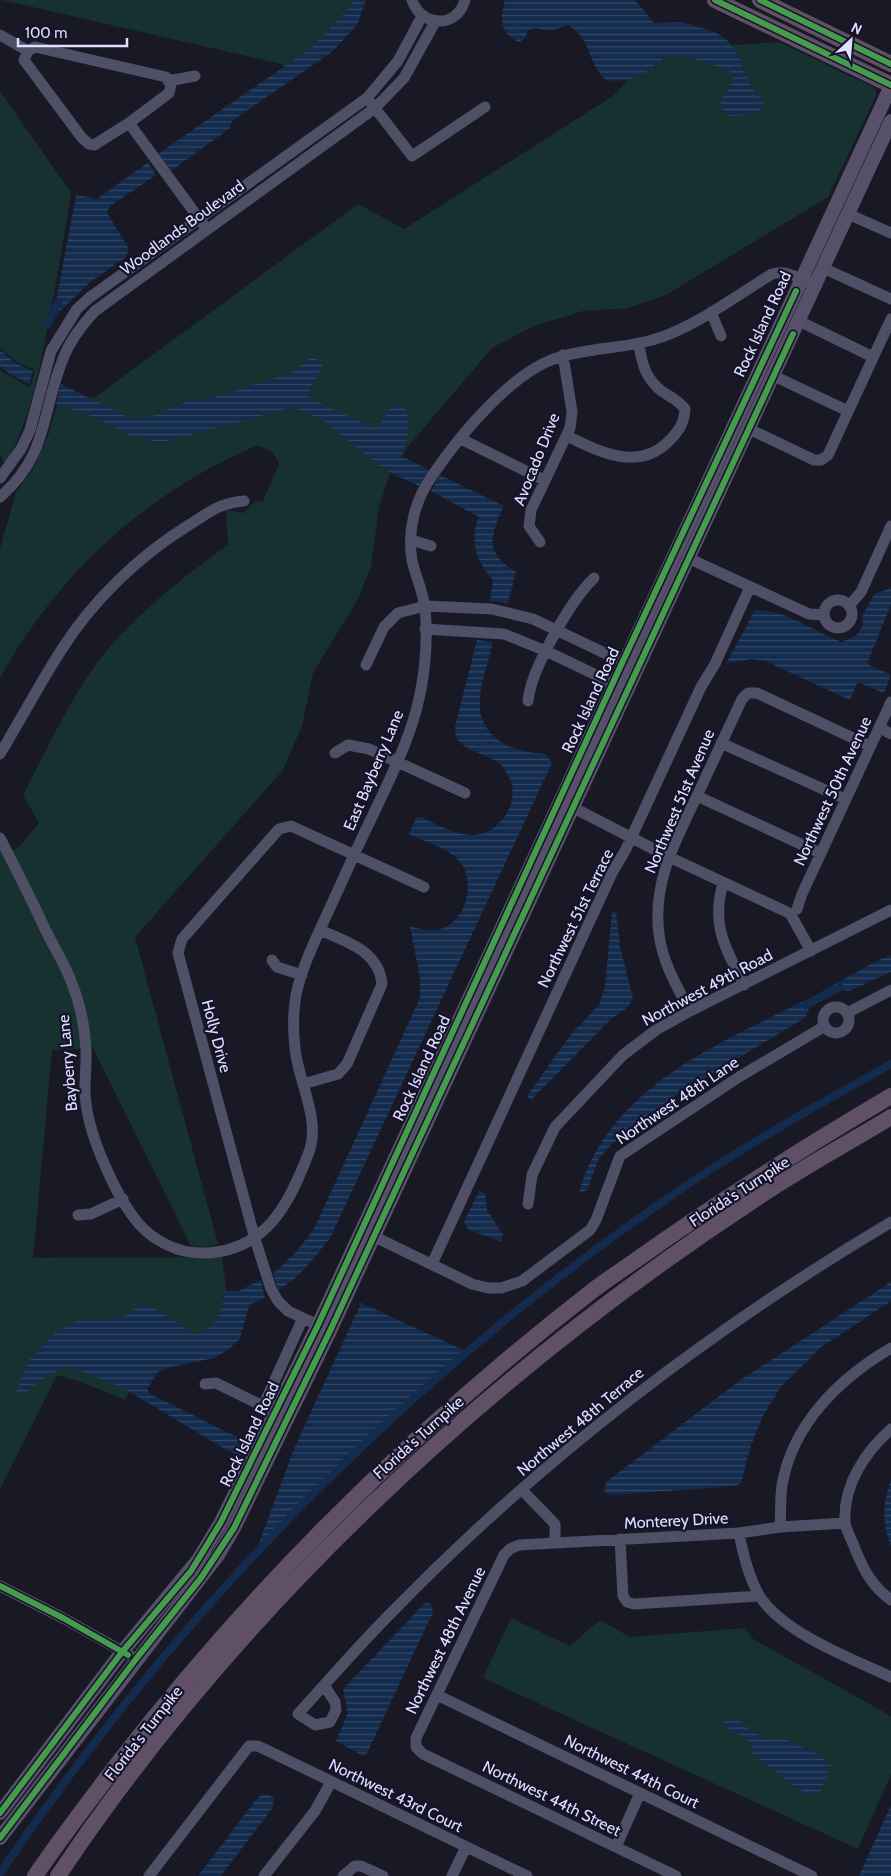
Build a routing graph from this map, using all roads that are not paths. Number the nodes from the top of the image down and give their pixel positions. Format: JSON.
{"nodes":[{"id":1,"x":412,"y":0,"type":"edge"},
{"id":2,"x":465,"y":0,"type":"edge"},
{"id":3,"x":715,"y":0,"type":"edge"},
{"id":4,"x":760,"y":0,"type":"edge"},
{"id":5,"x":422,"y":16,"type":"junction"},
{"id":6,"x":435,"y":22,"type":"junction"},
{"id":7,"x":0,"y":35,"type":"edge"},
{"id":8,"x":28,"y":51,"type":"junction"},
{"id":9,"x":891,"y":64,"type":"edge"},
{"id":10,"x":195,"y":76,"type":"dead end"},
{"id":11,"x":168,"y":81,"type":"junction"},
{"id":12,"x":891,"y":86,"type":"edge"},
{"id":13,"x":367,"y":98,"type":"junction"},
{"id":14,"x":485,"y":107,"type":"dead end"},
{"id":15,"x":375,"y":108,"type":"junction"},
{"id":16,"x":891,"y":121,"type":"edge"},
{"id":17,"x":129,"y":123,"type":"junction"},
{"id":18,"x":848,"y":214,"type":"junction"},
{"id":19,"x":198,"y":218,"type":"junction"},
{"id":20,"x":207,"y":229,"type":"junction"},
{"id":21,"x":891,"y":233,"type":"edge"},
{"id":22,"x":824,"y":268,"type":"junction"},
{"id":23,"x":802,"y":279,"type":"junction"},
{"id":24,"x":815,"y":286,"type":"junction"},
{"id":25,"x":891,"y":299,"type":"edge"},
{"id":26,"x":711,"y":312,"type":"junction"},
{"id":27,"x":891,"y":319,"type":"edge"},
{"id":28,"x":799,"y":321,"type":"junction"},
{"id":29,"x":721,"y":336,"type":"dead end"},
{"id":30,"x":639,"y":345,"type":"junction"},
{"id":31,"x":563,"y":356,"type":"junction"},
{"id":32,"x":873,"y":357,"type":"junction"},
{"id":33,"x":774,"y":376,"type":"junction"},
{"id":34,"x":848,"y":411,"type":"junction"},
{"id":35,"x":749,"y":429,"type":"junction"},
{"id":36,"x":566,"y":436,"type":"junction"},
{"id":37,"x":461,"y":440,"type":"junction"},
{"id":38,"x":0,"y":478,"type":"edge"},
{"id":39,"x":544,"y":480,"type":"junction"},
{"id":40,"x":0,"y":497,"type":"edge"},
{"id":41,"x":244,"y":501,"type":"dead end"},
{"id":42,"x":891,"y":526,"type":"edge"},
{"id":43,"x":411,"y":540,"type":"junction"},
{"id":44,"x":540,"y":542,"type":"dead end"},
{"id":45,"x":431,"y":546,"type":"dead end"},
{"id":46,"x":688,"y":558,"type":"junction"},
{"id":47,"x":594,"y":578,"type":"dead end"},
{"id":48,"x":750,"y":587,"type":"junction"},
{"id":49,"x":425,"y":606,"type":"junction"},
{"id":50,"x":849,"y":606,"type":"junction"},
{"id":51,"x":824,"y":615,"type":"junction"},
{"id":52,"x":425,"y":629,"type":"junction"},
{"id":53,"x":556,"y":629,"type":"junction"},
{"id":54,"x":546,"y":651,"type":"junction"},
{"id":55,"x":623,"y":662,"type":"junction"},
{"id":56,"x":366,"y":665,"type":"dead end"},
{"id":57,"x":636,"y":668,"type":"junction"},
{"id":58,"x":613,"y":683,"type":"junction"},
{"id":59,"x":626,"y":690,"type":"junction"},
{"id":60,"x":528,"y":701,"type":"dead end"},
{"id":61,"x":891,"y":702,"type":"edge"},
{"id":62,"x":879,"y":727,"type":"junction"},
{"id":63,"x":891,"y":734,"type":"edge"},
{"id":64,"x":722,"y":743,"type":"junction"},
{"id":65,"x":870,"y":746,"type":"junction"},
{"id":66,"x":335,"y":753,"type":"dead end"},
{"id":67,"x":0,"y":754,"type":"edge"},
{"id":68,"x":398,"y":762,"type":"junction"},
{"id":69,"x":465,"y":793,"type":"dead end"},
{"id":70,"x":697,"y":796,"type":"junction"},
{"id":71,"x":561,"y":797,"type":"junction"},
{"id":72,"x":846,"y":800,"type":"junction"},
{"id":73,"x":572,"y":807,"type":"junction"},
{"id":74,"x":0,"y":838,"type":"edge"},
{"id":75,"x":631,"y":838,"type":"junction"},
{"id":76,"x":820,"y":854,"type":"junction"},
{"id":77,"x":354,"y":855,"type":"junction"},
{"id":78,"x":669,"y":857,"type":"junction"},
{"id":79,"x":722,"y":883,"type":"junction"},
{"id":80,"x":424,"y":887,"type":"dead end"},
{"id":81,"x":891,"y":910,"type":"edge"},
{"id":82,"x":793,"y":912,"type":"junction"},
{"id":83,"x":320,"y":930,"type":"junction"},
{"id":84,"x":811,"y":950,"type":"junction"},
{"id":85,"x":272,"y":960,"type":"dead end"},
{"id":86,"x":302,"y":974,"type":"junction"},
{"id":87,"x":744,"y":985,"type":"junction"},
{"id":88,"x":891,"y":990,"type":"edge"},
{"id":89,"x":690,"y":1011,"type":"junction"},
{"id":90,"x":850,"y":1012,"type":"junction"},
{"id":91,"x":825,"y":1026,"type":"junction"},
{"id":92,"x":303,"y":1084,"type":"junction"},
{"id":93,"x":891,"y":1096,"type":"edge"},
{"id":94,"x":891,"y":1117,"type":"edge"},
{"id":95,"x":123,"y":1198,"type":"junction"},
{"id":96,"x":528,"y":1204,"type":"dead end"},
{"id":97,"x":78,"y":1215,"type":"dead end"},
{"id":98,"x":891,"y":1222,"type":"edge"},
{"id":99,"x":374,"y":1236,"type":"junction"},
{"id":100,"x":255,"y":1239,"type":"junction"},
{"id":101,"x":432,"y":1264,"type":"junction"},
{"id":102,"x":303,"y":1318,"type":"junction"},
{"id":103,"x":324,"y":1328,"type":"junction"},
{"id":104,"x":891,"y":1348,"type":"edge"},
{"id":105,"x":205,"y":1384,"type":"dead end"},
{"id":106,"x":891,"y":1429,"type":"edge"},
{"id":107,"x":522,"y":1490,"type":"junction"},
{"id":108,"x":845,"y":1523,"type":"junction"},
{"id":109,"x":780,"y":1527,"type":"junction"},
{"id":110,"x":739,"y":1533,"type":"junction"},
{"id":111,"x":620,"y":1539,"type":"junction"},
{"id":112,"x":555,"y":1543,"type":"junction"},
{"id":113,"x":510,"y":1549,"type":"joint"},
{"id":114,"x":204,"y":1564,"type":"junction"},
{"id":115,"x":0,"y":1586,"type":"edge"},
{"id":116,"x":759,"y":1596,"type":"junction"},
{"id":117,"x":891,"y":1600,"type":"edge"},
{"id":118,"x":122,"y":1652,"type":"junction"},
{"id":119,"x":136,"y":1659,"type":"junction"},
{"id":120,"x":891,"y":1677,"type":"edge"},
{"id":121,"x":324,"y":1685,"type":"dead end"},
{"id":122,"x":437,"y":1695,"type":"junction"},
{"id":123,"x":416,"y":1747,"type":"joint"},
{"id":124,"x":331,"y":1782,"type":"junction"},
{"id":125,"x":640,"y":1792,"type":"junction"},
{"id":126,"x":0,"y":1813,"type":"edge"},
{"id":127,"x":0,"y":1838,"type":"edge"},
{"id":128,"x":466,"y":1847,"type":"junction"},
{"id":129,"x":616,"y":1847,"type":"junction"},
{"id":130,"x":524,"y":1875,"type":"edge"},
{"id":131,"x":35,"y":1876,"type":"edge"},
{"id":132,"x":58,"y":1876,"type":"edge"},
{"id":133,"x":149,"y":1876,"type":"edge"},
{"id":134,"x":264,"y":1876,"type":"edge"},
{"id":135,"x":343,"y":1876,"type":"edge"},
{"id":136,"x":383,"y":1876,"type":"edge"},
{"id":137,"x":452,"y":1876,"type":"edge"},
{"id":138,"x":676,"y":1876,"type":"edge"},
{"id":139,"x":812,"y":1876,"type":"edge"}],
"edges":[{"from":1,"to":5,"type":"street"},
{"from":2,"to":6,"type":"street"},
{"from":3,"to":12,"type":"highway"},
{"from":4,"to":9,"type":"highway"},
{"from":5,"to":6,"type":"street"},
{"from":5,"to":13,"type":"street","name":"Woodlands Boulevard"},
{"from":6,"to":15,"type":"street","name":"Woodlands Boulevard"},
{"from":7,"to":8,"type":"street"},
{"from":8,"to":11,"type":"street"},
{"from":8,"to":17,"type":"street"},
{"from":10,"to":11,"type":"street"},
{"from":11,"to":17,"type":"street"},
{"from":12,"to":23,"type":"main road","name":"Rock Island Road"},
{"from":13,"to":15,"type":"street"},
{"from":13,"to":19,"type":"street","name":"Woodlands Boulevard"},
{"from":14,"to":15,"type":"street"},
{"from":15,"to":20,"type":"street","name":"Woodlands Boulevard"},
{"from":16,"to":18,"type":"main road","name":"Rock Island Road"},
{"from":17,"to":19,"type":"street"},
{"from":18,"to":21,"type":"street"},
{"from":18,"to":22,"type":"main road","name":"Rock Island Road"},
{"from":19,"to":20,"type":"street"},
{"from":19,"to":38,"type":"street","name":"Woodlands Boulevard"},
{"from":20,"to":40,"type":"street","name":"Woodlands Boulevard"},
{"from":22,"to":24,"type":"main road","name":"Rock Island Road"},
{"from":22,"to":25,"type":"street"},
{"from":23,"to":24,"type":"street","name":"East Bayberry Lane"},
{"from":23,"to":26,"type":"street","name":"East Bayberry Lane"},
{"from":23,"to":55,"type":"main road","name":"Rock Island Road"},
{"from":24,"to":28,"type":"main road","name":"Rock Island Road"},
{"from":26,"to":29,"type":"street"},
{"from":26,"to":30,"type":"street","name":"East Bayberry Lane"},
{"from":27,"to":32,"type":"street"},
{"from":28,"to":32,"type":"street"},
{"from":28,"to":33,"type":"main road","name":"Rock Island Road"},
{"from":30,"to":31,"type":"street","name":"East Bayberry Lane"},
{"from":30,"to":36,"type":"street"},
{"from":31,"to":36,"type":"street","name":"Avocado Drive"},
{"from":31,"to":37,"type":"street","name":"East Bayberry Lane"},
{"from":32,"to":34,"type":"street"},
{"from":33,"to":34,"type":"street"},
{"from":33,"to":35,"type":"main road","name":"Rock Island Road"},
{"from":34,"to":35,"type":"street"},
{"from":35,"to":46,"type":"main road","name":"Rock Island Road"},
{"from":36,"to":39,"type":"street","name":"Avocado Drive"},
{"from":37,"to":39,"type":"street"},
{"from":37,"to":43,"type":"street","name":"East Bayberry Lane"},
{"from":39,"to":44,"type":"street","name":"Avocado Drive"},
{"from":41,"to":67,"type":"street"},
{"from":42,"to":50,"type":"street"},
{"from":43,"to":45,"type":"street"},
{"from":43,"to":49,"type":"street","name":"East Bayberry Lane"},
{"from":46,"to":48,"type":"street"},
{"from":46,"to":57,"type":"main road","name":"Rock Island Road"},
{"from":47,"to":53,"type":"street"},
{"from":48,"to":51,"type":"street"},
{"from":48,"to":75,"type":"street","name":"Northwest 51st Terrace"},
{"from":49,"to":52,"type":"street","name":"East Bayberry Lane"},
{"from":49,"to":53,"type":"street"},
{"from":49,"to":56,"type":"street"},
{"from":50,"to":51,"type":"street"},
{"from":50,"to":51,"type":"street"},
{"from":52,"to":54,"type":"street"},
{"from":52,"to":68,"type":"street","name":"East Bayberry Lane"},
{"from":53,"to":54,"type":"street"},
{"from":53,"to":55,"type":"street"},
{"from":54,"to":58,"type":"street"},
{"from":54,"to":60,"type":"street"},
{"from":55,"to":57,"type":"street"},
{"from":55,"to":58,"type":"main road","name":"Rock Island Road"},
{"from":57,"to":59,"type":"main road","name":"Rock Island Road"},
{"from":58,"to":59,"type":"street"},
{"from":58,"to":71,"type":"main road","name":"Rock Island Road"},
{"from":59,"to":73,"type":"main road","name":"Rock Island Road"},
{"from":61,"to":62,"type":"street","name":"Northwest 50th Avenue"},
{"from":62,"to":63,"type":"street"},
{"from":62,"to":65,"type":"street","name":"Northwest 50th Avenue"},
{"from":64,"to":65,"type":"street","name":"Northwest 51st Avenue"},
{"from":64,"to":70,"type":"street","name":"Northwest 51st Avenue"},
{"from":64,"to":72,"type":"street"},
{"from":65,"to":72,"type":"street","name":"Northwest 50th Avenue"},
{"from":66,"to":68,"type":"street"},
{"from":68,"to":69,"type":"street"},
{"from":68,"to":77,"type":"street","name":"East Bayberry Lane"},
{"from":70,"to":76,"type":"street"},
{"from":70,"to":78,"type":"street","name":"Northwest 51st Avenue"},
{"from":71,"to":73,"type":"street"},
{"from":71,"to":103,"type":"main road","name":"Rock Island Road"},
{"from":72,"to":76,"type":"street","name":"Northwest 50th Avenue"},
{"from":73,"to":75,"type":"street"},
{"from":73,"to":99,"type":"main road","name":"Rock Island Road"},
{"from":74,"to":95,"type":"street","name":"Bayberry Lane"},
{"from":75,"to":78,"type":"street"},
{"from":75,"to":101,"type":"street","name":"Northwest 51st Terrace"},
{"from":76,"to":82,"type":"street","name":"Northwest 50th Avenue"},
{"from":77,"to":80,"type":"street","name":"Holly Drive"},
{"from":77,"to":83,"type":"street","name":"East Bayberry Lane"},
{"from":77,"to":100,"type":"street","name":"Holly Drive"},
{"from":78,"to":79,"type":"street"},
{"from":78,"to":89,"type":"street","name":"Northwest 51st Avenue"},
{"from":79,"to":82,"type":"street"},
{"from":79,"to":87,"type":"street"},
{"from":81,"to":84,"type":"street","name":"Northwest 49th Road"},
{"from":82,"to":84,"type":"street"},
{"from":83,"to":86,"type":"street","name":"East Bayberry Lane"},
{"from":83,"to":92,"type":"street"},
{"from":84,"to":87,"type":"street","name":"Northwest 49th Road"},
{"from":85,"to":86,"type":"street"},
{"from":86,"to":92,"type":"street","name":"East Bayberry Lane"},
{"from":87,"to":89,"type":"street","name":"Northwest 49th Road"},
{"from":88,"to":90,"type":"street"},
{"from":89,"to":96,"type":"street","name":"Northwest 49th Road"},
{"from":90,"to":91,"type":"street"},
{"from":90,"to":91,"type":"street"},
{"from":91,"to":101,"type":"street","name":"Northwest 48th Lane"},
{"from":92,"to":100,"type":"street","name":"East Bayberry Lane"},
{"from":93,"to":131,"type":"highway","name":"Florida's Turnpike"},
{"from":94,"to":132,"type":"highway","name":"Florida's Turnpike"},
{"from":95,"to":97,"type":"street"},
{"from":95,"to":100,"type":"street","name":"Bayberry Lane"},
{"from":98,"to":107,"type":"street","name":"Northwest 48th Terrace"},
{"from":99,"to":101,"type":"street","name":"Northwest 48th Lane"},
{"from":99,"to":103,"type":"main road","name":"Rock Island Road"},
{"from":100,"to":102,"type":"street","name":"Holly Drive"},
{"from":102,"to":103,"type":"street","name":"Holly Drive"},
{"from":102,"to":105,"type":"street"},
{"from":103,"to":114,"type":"main road","name":"Rock Island Road"},
{"from":104,"to":109,"type":"street"},
{"from":106,"to":108,"type":"street"},
{"from":107,"to":112,"type":"street"},
{"from":107,"to":121,"type":"street","name":"Northwest 48th Terrace"},
{"from":108,"to":109,"type":"street","name":"Monterey Drive"},
{"from":108,"to":117,"type":"street"},
{"from":109,"to":110,"type":"street","name":"Monterey Drive"},
{"from":110,"to":111,"type":"street","name":"Monterey Drive"},
{"from":110,"to":116,"type":"street"},
{"from":111,"to":112,"type":"street","name":"Monterey Drive"},
{"from":111,"to":116,"type":"street"},
{"from":112,"to":113,"type":"street","name":"Monterey Drive"},
{"from":113,"to":122,"type":"street","name":"Northwest 48th Avenue"},
{"from":114,"to":118,"type":"main road","name":"Rock Island Road"},
{"from":114,"to":119,"type":"main road","name":"Rock Island Road"},
{"from":115,"to":118,"type":"street"},
{"from":116,"to":120,"type":"street"},
{"from":118,"to":119,"type":"street"},
{"from":118,"to":126,"type":"main road","name":"Rock Island Road"},
{"from":119,"to":127,"type":"main road","name":"Rock Island Road"},
{"from":122,"to":123,"type":"street","name":"Northwest 48th Avenue"},
{"from":122,"to":125,"type":"street","name":"Northwest 44th Court"},
{"from":123,"to":129,"type":"street","name":"Northwest 44th Street"},
{"from":124,"to":128,"type":"street","name":"Northwest 43rd Court"},
{"from":124,"to":133,"type":"street","name":"Northwest 43rd Court"},
{"from":124,"to":134,"type":"street"},
{"from":125,"to":129,"type":"street"},
{"from":125,"to":139,"type":"street","name":"Northwest 44th Court"},
{"from":128,"to":130,"type":"street","name":"Northwest 43rd Court"},
{"from":128,"to":137,"type":"street"},
{"from":129,"to":138,"type":"street","name":"Northwest 44th Street"},
{"from":135,"to":136,"type":"street"}]}
